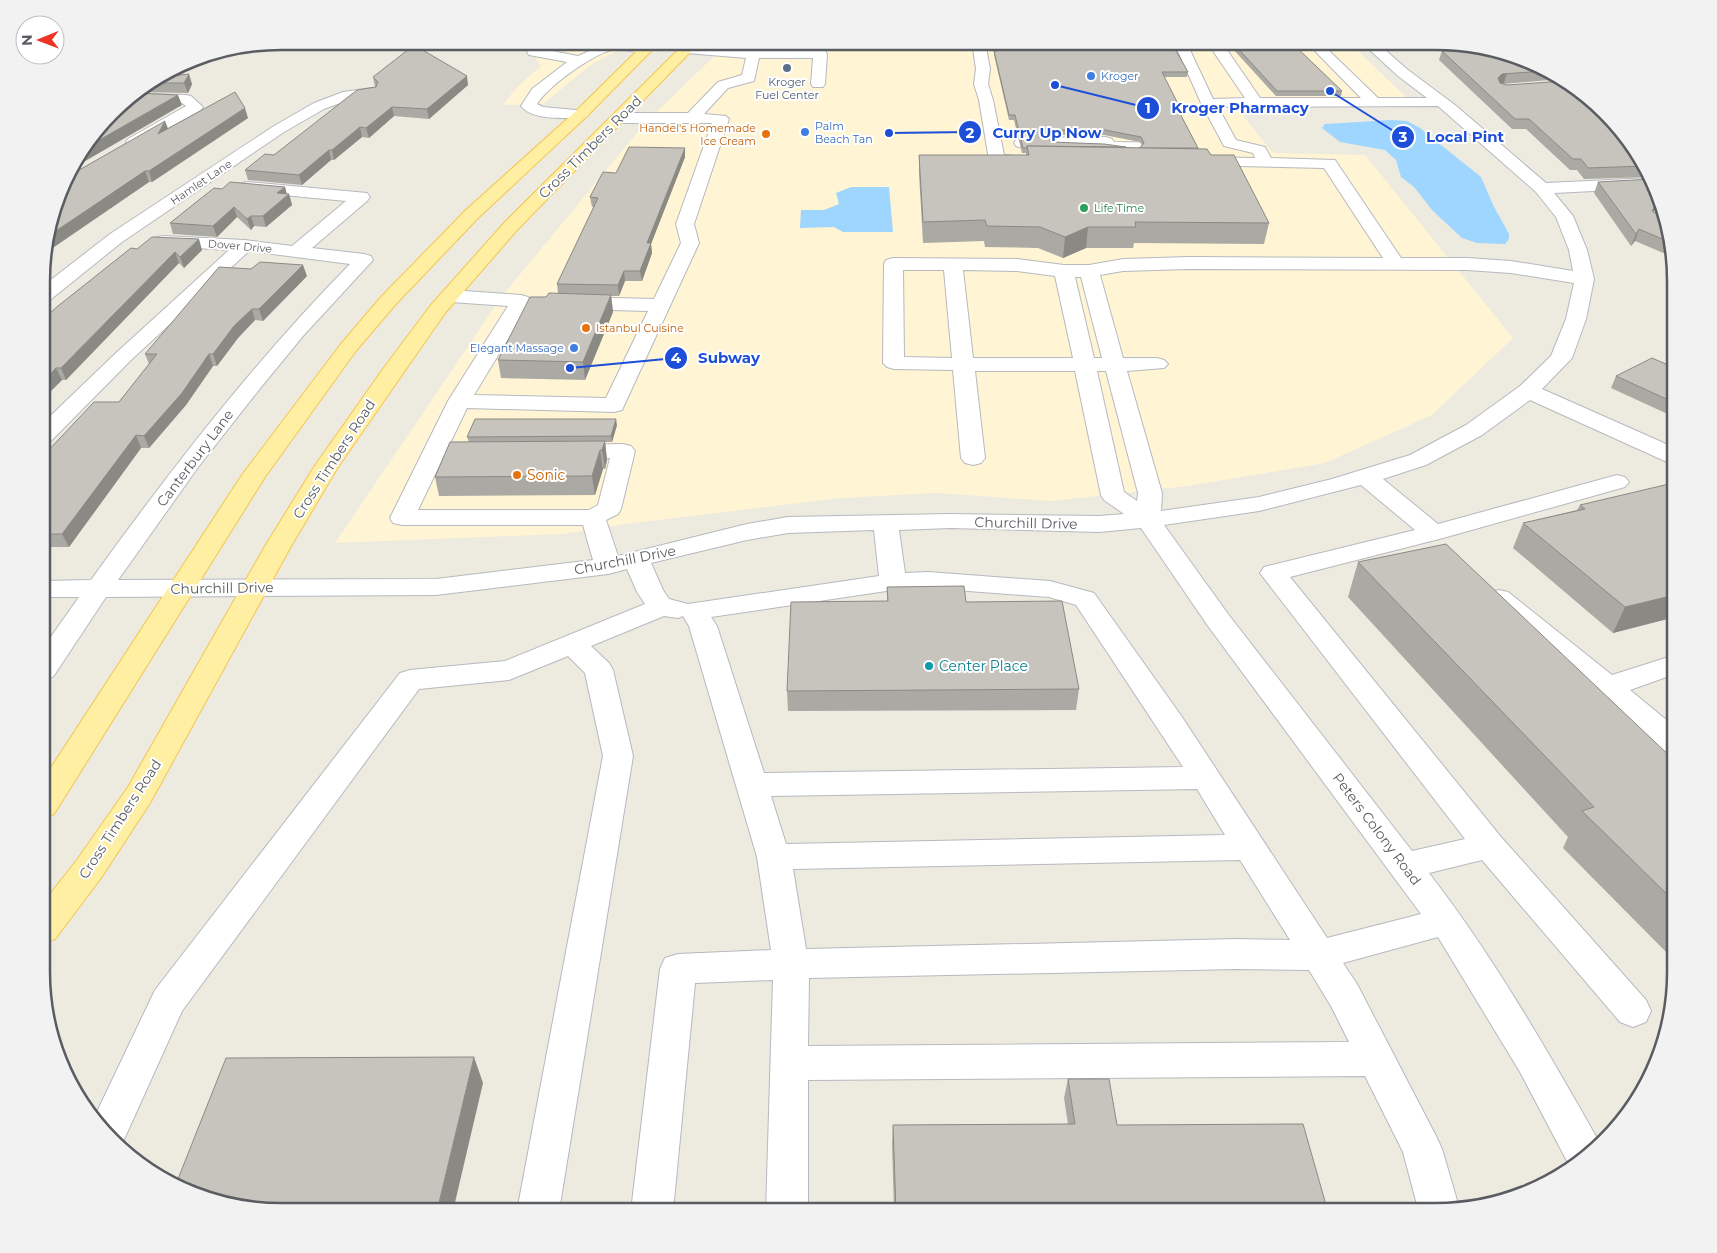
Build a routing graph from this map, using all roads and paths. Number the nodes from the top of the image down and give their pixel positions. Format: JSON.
{"nodes":[{"id":1,"x":535,"y":50,"type":"edge"},
{"id":2,"x":601,"y":50,"type":"edge"},
{"id":3,"x":646,"y":50,"type":"edge"},
{"id":4,"x":686,"y":50,"type":"edge"},
{"id":5,"x":755,"y":50,"type":"edge"},
{"id":6,"x":777,"y":50,"type":"edge"},
{"id":7,"x":979,"y":50,"type":"edge"},
{"id":8,"x":1184,"y":50,"type":"edge"},
{"id":9,"x":1220,"y":50,"type":"edge"},
{"id":10,"x":1321,"y":50,"type":"edge"},
{"id":11,"x":1377,"y":50,"type":"edge"},
{"id":12,"x":579,"y":60,"type":"junction"},
{"id":13,"x":818,"y":84,"type":"dead end"},
{"id":14,"x":372,"y":92,"type":"edge"},
{"id":15,"x":140,"y":98,"type":"edge"},
{"id":16,"x":1374,"y":102,"type":"junction"},
{"id":17,"x":1442,"y":102,"type":"junction"},
{"id":18,"x":1208,"y":103,"type":"junction"},
{"id":19,"x":1256,"y":103,"type":"junction"},
{"id":20,"x":581,"y":114,"type":"junction"},
{"id":21,"x":619,"y":118,"type":"junction"},
{"id":22,"x":692,"y":118,"type":"junction"},
{"id":23,"x":995,"y":144,"type":"junction"},
{"id":24,"x":122,"y":150,"type":"edge"},
{"id":25,"x":1262,"y":156,"type":"junction"},
{"id":26,"x":1047,"y":161,"type":"edge"},
{"id":27,"x":1077,"y":161,"type":"edge"},
{"id":28,"x":199,"y":183,"type":"junction"},
{"id":29,"x":1645,"y":183,"type":"edge"},
{"id":30,"x":1542,"y":188,"type":"junction"},
{"id":31,"x":116,"y":238,"type":"junction"},
{"id":32,"x":245,"y":245,"type":"junction"},
{"id":33,"x":297,"y":251,"type":"junction"},
{"id":34,"x":364,"y":260,"type":"joint"},
{"id":35,"x":953,"y":264,"type":"junction"},
{"id":36,"x":1396,"y":264,"type":"junction"},
{"id":37,"x":1064,"y":271,"type":"junction"},
{"id":38,"x":1089,"y":271,"type":"junction"},
{"id":39,"x":1584,"y":279,"type":"junction"},
{"id":40,"x":50,"y":290,"type":"edge"},
{"id":41,"x":451,"y":296,"type":"junction"},
{"id":42,"x":540,"y":302,"type":"junction"},
{"id":43,"x":661,"y":305,"type":"junction"},
{"id":44,"x":964,"y":364,"type":"junction"},
{"id":45,"x":1157,"y":364,"type":"dead end"},
{"id":46,"x":1115,"y":365,"type":"junction"},
{"id":47,"x":1085,"y":366,"type":"junction"},
{"id":48,"x":1528,"y":391,"type":"junction"},
{"id":49,"x":459,"y":401,"type":"junction"},
{"id":50,"x":50,"y":429,"type":"edge"},
{"id":51,"x":548,"y":452,"type":"edge"},
{"id":52,"x":1667,"y":452,"type":"edge"},
{"id":53,"x":973,"y":458,"type":"dead end"},
{"id":54,"x":1366,"y":477,"type":"junction"},
{"id":55,"x":1617,"y":482,"type":"dead end"},
{"id":56,"x":593,"y":517,"type":"junction"},
{"id":57,"x":1148,"y":520,"type":"junction"},
{"id":58,"x":886,"y":523,"type":"junction"},
{"id":59,"x":1434,"y":541,"type":"junction"},
{"id":60,"x":636,"y":559,"type":"junction"},
{"id":61,"x":608,"y":566,"type":"junction"},
{"id":62,"x":1477,"y":580,"type":"edge"},
{"id":63,"x":893,"y":582,"type":"junction"},
{"id":64,"x":256,"y":588,"type":"junction"},
{"id":65,"x":50,"y":589,"type":"edge"},
{"id":66,"x":98,"y":589,"type":"junction"},
{"id":67,"x":180,"y":589,"type":"junction"},
{"id":68,"x":661,"y":607,"type":"junction"},
{"id":69,"x":694,"y":611,"type":"junction"},
{"id":70,"x":572,"y":644,"type":"junction"},
{"id":71,"x":50,"y":660,"type":"edge"},
{"id":72,"x":1667,"y":667,"type":"edge"},
{"id":73,"x":1608,"y":687,"type":"junction"},
{"id":74,"x":1667,"y":736,"type":"edge"},
{"id":75,"x":1205,"y":778,"type":"junction"},
{"id":76,"x":751,"y":786,"type":"junction"},
{"id":77,"x":50,"y":795,"type":"edge"},
{"id":78,"x":1489,"y":846,"type":"junction"},
{"id":79,"x":1249,"y":847,"type":"junction"},
{"id":80,"x":774,"y":857,"type":"junction"},
{"id":81,"x":1404,"y":866,"type":"junction"},
{"id":82,"x":50,"y":920,"type":"edge"},
{"id":83,"x":1446,"y":921,"type":"junction"},
{"id":84,"x":1319,"y":955,"type":"junction"},
{"id":85,"x":791,"y":964,"type":"junction"},
{"id":86,"x":1633,"y":1011,"type":"dead end"},
{"id":87,"x":1376,"y":1059,"type":"junction"},
{"id":88,"x":790,"y":1063,"type":"junction"},
{"id":89,"x":110,"y":1127,"type":"edge"},
{"id":90,"x":1583,"y":1150,"type":"edge"},
{"id":91,"x":539,"y":1203,"type":"edge"},
{"id":92,"x":653,"y":1203,"type":"edge"},
{"id":93,"x":787,"y":1203,"type":"edge"},
{"id":94,"x":1437,"y":1203,"type":"edge"}],
"edges":[{"from":1,"to":12,"type":"street"},
{"from":2,"to":12,"type":"street"},
{"from":3,"to":20,"type":"main road"},
{"from":4,"to":21,"type":"main road","name":"Cross Timbers Road"},
{"from":5,"to":22,"type":"street"},
{"from":6,"to":13,"type":"street"},
{"from":7,"to":23,"type":"street"},
{"from":8,"to":18,"type":"street"},
{"from":9,"to":19,"type":"street"},
{"from":10,"to":16,"type":"street"},
{"from":11,"to":17,"type":"street","name":"Churchill Drive"},
{"from":12,"to":20,"type":"street"},
{"from":14,"to":28,"type":"street","name":"Hamlet Lane"},
{"from":15,"to":24,"type":"street"},
{"from":16,"to":17,"type":"street"},
{"from":16,"to":19,"type":"street"},
{"from":17,"to":30,"type":"street","name":"Churchill Drive"},
{"from":18,"to":19,"type":"street"},
{"from":18,"to":25,"type":"street"},
{"from":20,"to":21,"type":"main road"},
{"from":20,"to":67,"type":"main road"},
{"from":21,"to":22,"type":"street"},
{"from":21,"to":41,"type":"main road","name":"Cross Timbers Road"},
{"from":22,"to":43,"type":"street"},
{"from":23,"to":25,"type":"street"},
{"from":23,"to":26,"type":"street"},
{"from":25,"to":27,"type":"street"},
{"from":25,"to":36,"type":"street"},
{"from":28,"to":31,"type":"street","name":"Hamlet Lane"},
{"from":28,"to":33,"type":"street"},
{"from":29,"to":30,"type":"street"},
{"from":30,"to":39,"type":"street","name":"Churchill Drive"},
{"from":31,"to":32,"type":"street","name":"Dover Drive"},
{"from":31,"to":40,"type":"street","name":"Hamlet Lane"},
{"from":32,"to":33,"type":"street","name":"Dover Drive"},
{"from":32,"to":50,"type":"street"},
{"from":33,"to":34,"type":"street","name":"Dover Drive"},
{"from":34,"to":66,"type":"street","name":"Canterbury Lane"},
{"from":35,"to":37,"type":"street"},
{"from":35,"to":44,"type":"street"},
{"from":35,"to":44,"type":"street"},
{"from":36,"to":38,"type":"street"},
{"from":36,"to":39,"type":"street"},
{"from":37,"to":38,"type":"street"},
{"from":37,"to":47,"type":"street","name":"Peters Colony Road"},
{"from":38,"to":46,"type":"street"},
{"from":39,"to":48,"type":"street","name":"Churchill Drive"},
{"from":41,"to":42,"type":"street"},
{"from":41,"to":64,"type":"main road","name":"Cross Timbers Road"},
{"from":42,"to":43,"type":"street"},
{"from":42,"to":49,"type":"street"},
{"from":43,"to":49,"type":"street"},
{"from":44,"to":47,"type":"street"},
{"from":44,"to":53,"type":"street"},
{"from":45,"to":46,"type":"street"},
{"from":46,"to":47,"type":"street"},
{"from":46,"to":57,"type":"street"},
{"from":47,"to":57,"type":"street","name":"Peters Colony Road"},
{"from":48,"to":52,"type":"street"},
{"from":48,"to":54,"type":"street","name":"Churchill Drive"},
{"from":49,"to":56,"type":"street"},
{"from":51,"to":56,"type":"street"},
{"from":54,"to":57,"type":"street","name":"Churchill Drive"},
{"from":54,"to":59,"type":"street"},
{"from":55,"to":59,"type":"street"},
{"from":56,"to":61,"type":"street"},
{"from":57,"to":58,"type":"street","name":"Churchill Drive"},
{"from":57,"to":81,"type":"street","name":"Peters Colony Road"},
{"from":58,"to":60,"type":"street","name":"Churchill Drive"},
{"from":58,"to":63,"type":"street"},
{"from":59,"to":78,"type":"street"},
{"from":60,"to":61,"type":"street","name":"Churchill Drive"},
{"from":60,"to":68,"type":"street"},
{"from":61,"to":64,"type":"street","name":"Churchill Drive"},
{"from":62,"to":73,"type":"street"},
{"from":63,"to":69,"type":"street"},
{"from":63,"to":75,"type":"street"},
{"from":64,"to":67,"type":"street","name":"Churchill Drive"},
{"from":64,"to":82,"type":"main road","name":"Cross Timbers Road"},
{"from":65,"to":66,"type":"street","name":"Churchill Drive"},
{"from":66,"to":67,"type":"street","name":"Churchill Drive"},
{"from":66,"to":71,"type":"street","name":"Canterbury Lane"},
{"from":67,"to":77,"type":"main road"},
{"from":68,"to":69,"type":"street"},
{"from":68,"to":70,"type":"street"},
{"from":69,"to":76,"type":"street"},
{"from":70,"to":89,"type":"street"},
{"from":70,"to":91,"type":"street"},
{"from":72,"to":73,"type":"street"},
{"from":73,"to":74,"type":"street"},
{"from":75,"to":76,"type":"street"},
{"from":75,"to":79,"type":"street"},
{"from":76,"to":80,"type":"street"},
{"from":78,"to":81,"type":"street"},
{"from":78,"to":86,"type":"street"},
{"from":79,"to":80,"type":"street"},
{"from":79,"to":84,"type":"street"},
{"from":80,"to":85,"type":"street"},
{"from":81,"to":83,"type":"street","name":"Peters Colony Road"},
{"from":83,"to":84,"type":"street"},
{"from":83,"to":90,"type":"street","name":"Peters Colony Road"},
{"from":84,"to":85,"type":"street"},
{"from":84,"to":87,"type":"street"},
{"from":85,"to":88,"type":"street"},
{"from":85,"to":92,"type":"street"},
{"from":87,"to":88,"type":"street"},
{"from":87,"to":94,"type":"street"},
{"from":88,"to":93,"type":"street"}]}
